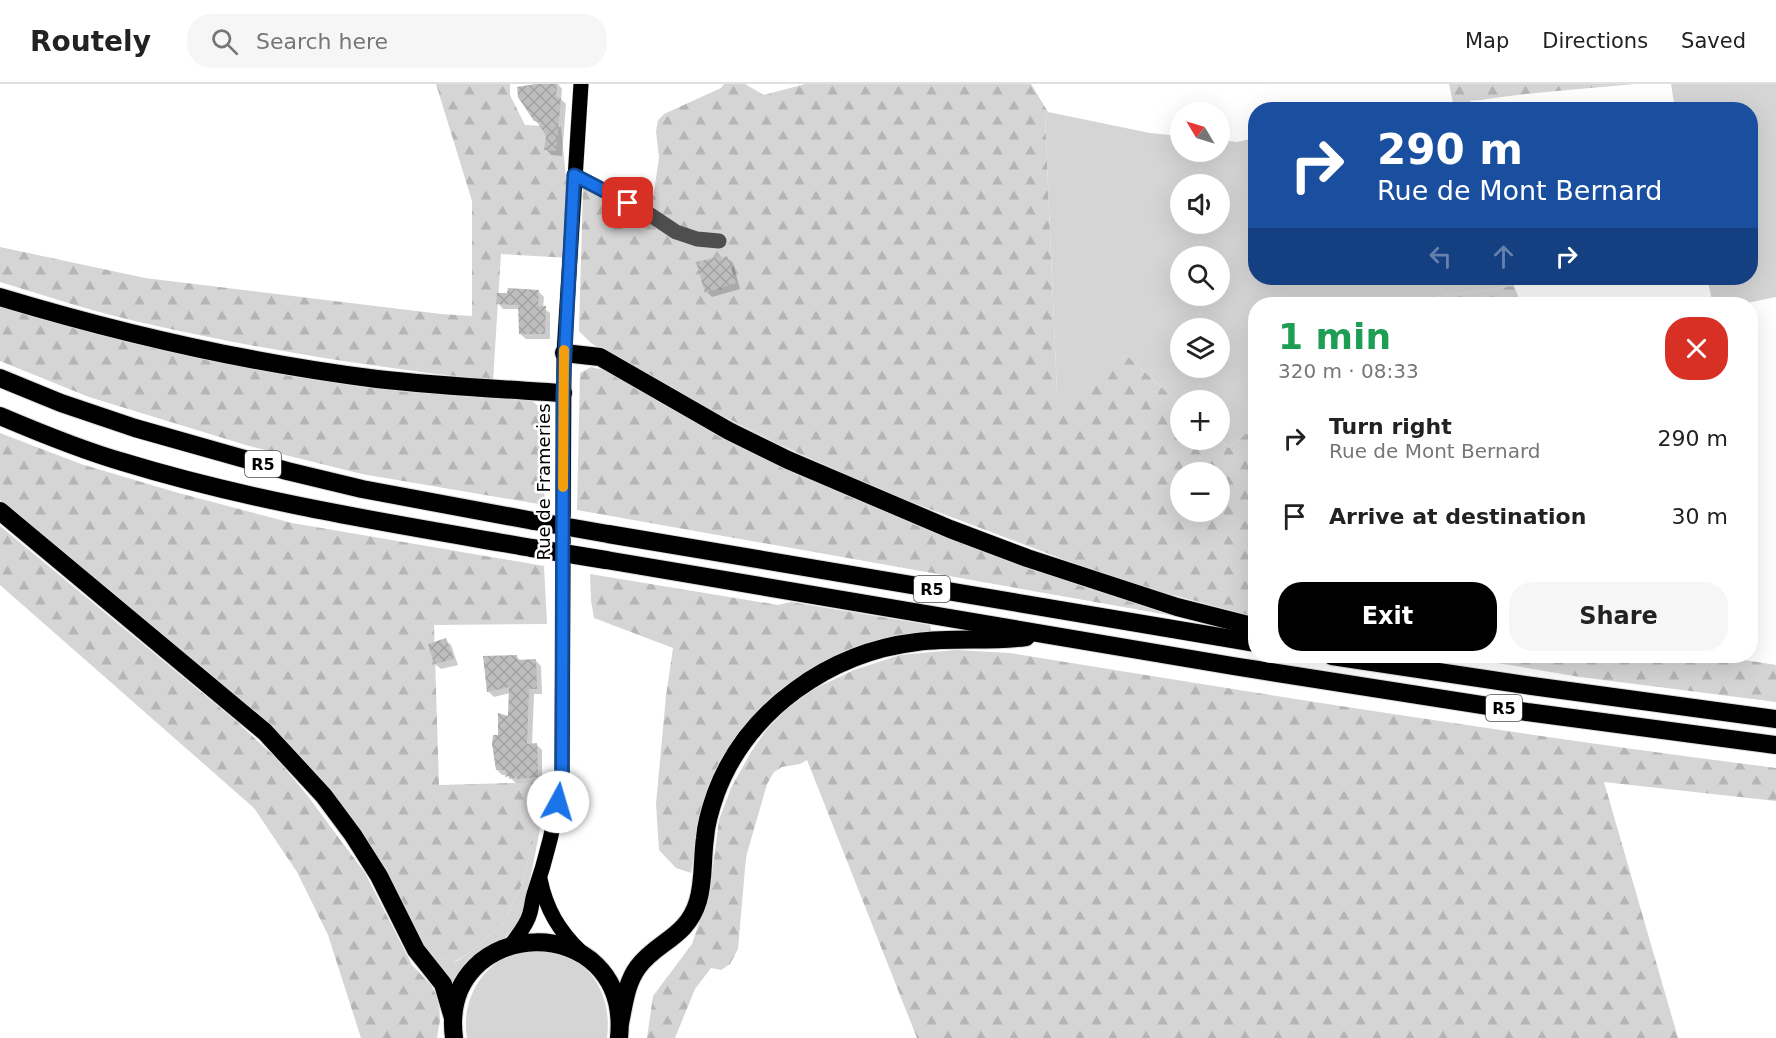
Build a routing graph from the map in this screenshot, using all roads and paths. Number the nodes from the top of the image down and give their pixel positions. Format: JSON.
{"nodes":[{"id":1,"x":581,"y":84,"type":"edge"},
{"id":2,"x":574,"y":175,"type":"junction"},
{"id":3,"x":719,"y":241,"type":"dead end"},
{"id":4,"x":0,"y":297,"type":"edge"},
{"id":5,"x":564,"y":353,"type":"junction"},
{"id":6,"x":0,"y":378,"type":"edge"},
{"id":7,"x":563,"y":393,"type":"junction"},
{"id":8,"x":0,"y":416,"type":"edge"},
{"id":9,"x":0,"y":511,"type":"edge"},
{"id":10,"x":1248,"y":625,"type":"edge"},
{"id":11,"x":1047,"y":634,"type":"junction"},
{"id":12,"x":1248,"y":642,"type":"edge"},
{"id":13,"x":1388,"y":663,"type":"edge"},
{"id":14,"x":1776,"y":719,"type":"edge"},
{"id":15,"x":1776,"y":745,"type":"edge"},
{"id":16,"x":540,"y":879,"type":"junction"},
{"id":17,"x":511,"y":945,"type":"junction"},
{"id":18,"x":585,"y":956,"type":"junction"},
{"id":19,"x":453,"y":1018,"type":"junction"},
{"id":20,"x":620,"y":1031,"type":"edge"},
{"id":21,"x":454,"y":1038,"type":"edge"}],
"edges":[{"from":1,"to":2,"type":"main road","name":"Rue de Frameries"},
{"from":2,"to":3,"type":"street"},
{"from":2,"to":5,"type":"main road","name":"Rue de Frameries"},
{"from":4,"to":7,"type":"highway"},
{"from":5,"to":7,"type":"main road","name":"Rue de Frameries"},
{"from":5,"to":10,"type":"highway"},
{"from":6,"to":12,"type":"highway","number":"R5","bridge":true},
{"from":7,"to":16,"type":"main road","name":"Rue de Frameries"},
{"from":8,"to":11,"type":"highway","number":"R5","bridge":true},
{"from":9,"to":19,"type":"highway"},
{"from":11,"to":15,"type":"highway","number":"R5"},
{"from":11,"to":20,"type":"highway"},
{"from":13,"to":14,"type":"highway","number":"R5"},
{"from":16,"to":17,"type":"main road","name":"Rue de Frameries"},
{"from":16,"to":18,"type":"main road"},
{"from":17,"to":18,"type":"highway"},
{"from":17,"to":19,"type":"highway"},
{"from":18,"to":20,"type":"highway"},
{"from":19,"to":21,"type":"highway"}]}
